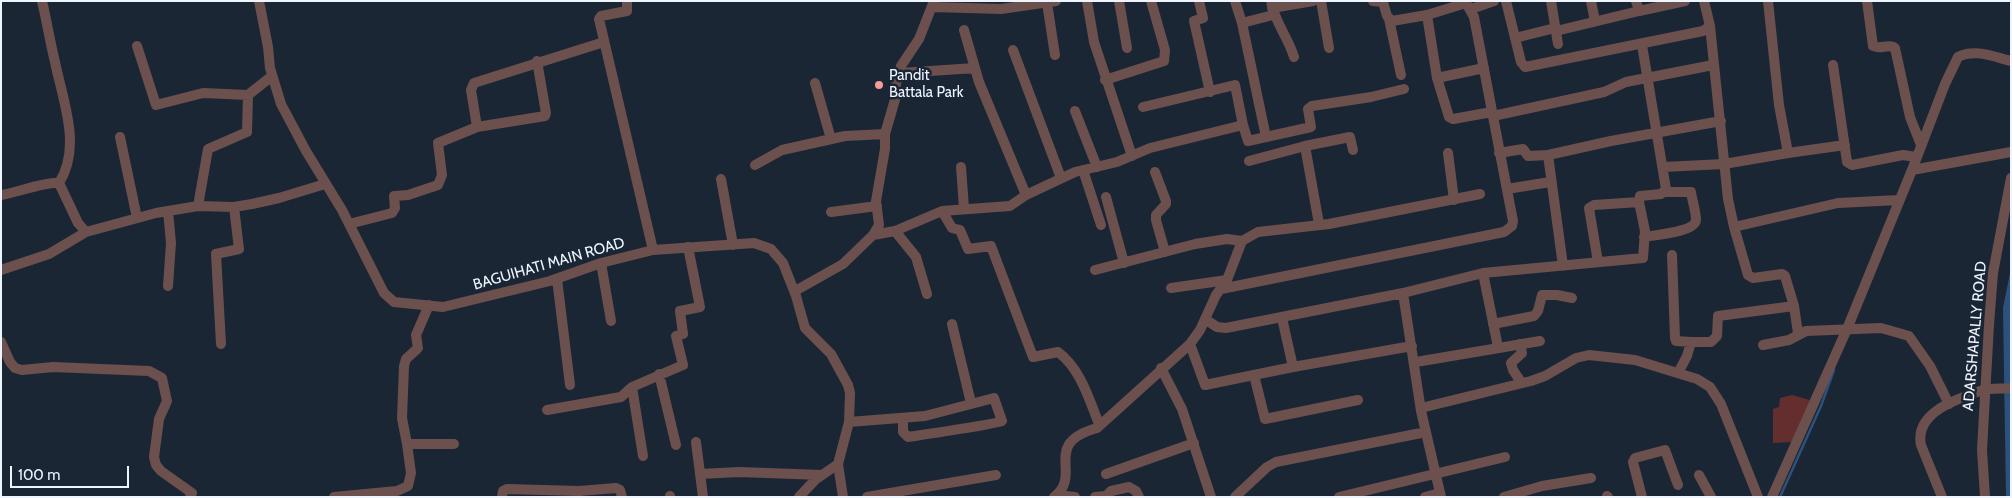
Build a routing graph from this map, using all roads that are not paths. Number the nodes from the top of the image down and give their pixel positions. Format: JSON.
{"nodes":[{"id":1,"x":42,"y":1,"type":"edge"},
{"id":2,"x":260,"y":1,"type":"edge"},
{"id":3,"x":627,"y":1,"type":"edge"},
{"id":4,"x":1087,"y":1,"type":"edge"},
{"id":5,"x":1118,"y":1,"type":"edge"},
{"id":6,"x":1151,"y":1,"type":"edge"},
{"id":7,"x":1199,"y":1,"type":"edge"},
{"id":8,"x":1235,"y":1,"type":"edge"},
{"id":9,"x":1313,"y":1,"type":"edge"},
{"id":10,"x":1321,"y":1,"type":"edge"},
{"id":11,"x":1373,"y":1,"type":"edge"},
{"id":12,"x":1494,"y":1,"type":"edge"},
{"id":13,"x":1506,"y":1,"type":"edge"},
{"id":14,"x":1551,"y":1,"type":"edge"},
{"id":15,"x":1591,"y":1,"type":"edge"},
{"id":16,"x":1685,"y":1,"type":"edge"},
{"id":17,"x":1704,"y":1,"type":"edge"},
{"id":18,"x":1768,"y":1,"type":"edge"},
{"id":19,"x":1867,"y":1,"type":"edge"},
{"id":20,"x":1051,"y":2,"type":"edge"},
{"id":21,"x":934,"y":4,"type":"edge"},
{"id":22,"x":1467,"y":4,"type":"edge"},
{"id":23,"x":1638,"y":6,"type":"edge"},
{"id":24,"x":1272,"y":8,"type":"edge"},
{"id":25,"x":1427,"y":15,"type":"junction"},
{"id":26,"x":1389,"y":19,"type":"junction"},
{"id":27,"x":1595,"y":20,"type":"junction"},
{"id":28,"x":1242,"y":23,"type":"junction"},
{"id":29,"x":1710,"y":26,"type":"junction"},
{"id":30,"x":1556,"y":29,"type":"junction"},
{"id":31,"x":964,"y":30,"type":"dead end"},
{"id":32,"x":1515,"y":38,"type":"junction"},
{"id":33,"x":604,"y":42,"type":"junction"},
{"id":34,"x":1558,"y":44,"type":"dead end"},
{"id":35,"x":1642,"y":45,"type":"junction"},
{"id":36,"x":137,"y":46,"type":"dead end"},
{"id":37,"x":1127,"y":48,"type":"dead end"},
{"id":38,"x":1329,"y":48,"type":"dead end"},
{"id":39,"x":1013,"y":50,"type":"dead end"},
{"id":40,"x":1055,"y":55,"type":"dead end"},
{"id":41,"x":1294,"y":57,"type":"dead end"},
{"id":42,"x":537,"y":61,"type":"junction"},
{"id":43,"x":2011,"y":61,"type":"edge"},
{"id":44,"x":1713,"y":65,"type":"junction"},
{"id":45,"x":1833,"y":65,"type":"dead end"},
{"id":46,"x":975,"y":68,"type":"junction"},
{"id":47,"x":1484,"y":68,"type":"junction"},
{"id":48,"x":900,"y":73,"type":"junction"},
{"id":49,"x":1401,"y":75,"type":"dead end"},
{"id":50,"x":272,"y":76,"type":"junction"},
{"id":51,"x":1437,"y":78,"type":"junction"},
{"id":52,"x":1647,"y":79,"type":"junction"},
{"id":53,"x":1105,"y":80,"type":"junction"},
{"id":54,"x":815,"y":83,"type":"dead end"},
{"id":55,"x":1404,"y":89,"type":"dead end"},
{"id":56,"x":1210,"y":92,"type":"junction"},
{"id":57,"x":248,"y":95,"type":"junction"},
{"id":58,"x":1143,"y":107,"type":"dead end"},
{"id":59,"x":1075,"y":111,"type":"dead end"},
{"id":60,"x":1493,"y":114,"type":"junction"},
{"id":61,"x":1721,"y":121,"type":"junction"},
{"id":62,"x":1242,"y":125,"type":"junction"},
{"id":63,"x":477,"y":127,"type":"junction"},
{"id":64,"x":1311,"y":127,"type":"junction"},
{"id":65,"x":885,"y":134,"type":"junction"},
{"id":66,"x":1656,"y":134,"type":"junction"},
{"id":67,"x":120,"y":136,"type":"dead end"},
{"id":68,"x":1266,"y":137,"type":"junction"},
{"id":69,"x":830,"y":139,"type":"junction"},
{"id":70,"x":1845,"y":145,"type":"junction"},
{"id":71,"x":1921,"y":145,"type":"junction"},
{"id":72,"x":1310,"y":146,"type":"junction"},
{"id":73,"x":1354,"y":150,"type":"dead end"},
{"id":74,"x":2011,"y":152,"type":"edge"},
{"id":75,"x":1448,"y":153,"type":"dead end"},
{"id":76,"x":1499,"y":153,"type":"junction"},
{"id":77,"x":1788,"y":153,"type":"junction"},
{"id":78,"x":1548,"y":155,"type":"junction"},
{"id":79,"x":1132,"y":156,"type":"junction"},
{"id":80,"x":1916,"y":157,"type":"junction"},
{"id":81,"x":1249,"y":161,"type":"dead end"},
{"id":82,"x":1724,"y":164,"type":"junction"},
{"id":83,"x":755,"y":165,"type":"dead end"},
{"id":84,"x":961,"y":167,"type":"dead end"},
{"id":85,"x":1097,"y":167,"type":"junction"},
{"id":86,"x":1663,"y":167,"type":"junction"},
{"id":87,"x":1083,"y":170,"type":"junction"},
{"id":88,"x":1912,"y":170,"type":"junction"},
{"id":89,"x":1155,"y":172,"type":"dead end"},
{"id":90,"x":722,"y":178,"type":"dead end"},
{"id":91,"x":1061,"y":178,"type":"junction"},
{"id":92,"x":2011,"y":178,"type":"edge"},
{"id":93,"x":1550,"y":182,"type":"junction"},
{"id":94,"x":59,"y":183,"type":"junction"},
{"id":95,"x":325,"y":184,"type":"junction"},
{"id":96,"x":1507,"y":189,"type":"junction"},
{"id":97,"x":1664,"y":192,"type":"junction"},
{"id":98,"x":1480,"y":194,"type":"dead end"},
{"id":99,"x":1,"y":195,"type":"edge"},
{"id":100,"x":1026,"y":195,"type":"junction"},
{"id":101,"x":1106,"y":197,"type":"dead end"},
{"id":102,"x":1454,"y":200,"type":"junction"},
{"id":103,"x":1899,"y":200,"type":"junction"},
{"id":104,"x":1639,"y":202,"type":"junction"},
{"id":105,"x":198,"y":206,"type":"junction"},
{"id":106,"x":234,"y":206,"type":"junction"},
{"id":107,"x":877,"y":206,"type":"junction"},
{"id":108,"x":964,"y":208,"type":"junction"},
{"id":109,"x":168,"y":211,"type":"junction"},
{"id":110,"x":942,"y":211,"type":"junction"},
{"id":111,"x":831,"y":212,"type":"dead end"},
{"id":112,"x":137,"y":218,"type":"junction"},
{"id":113,"x":349,"y":224,"type":"junction"},
{"id":114,"x":1319,"y":224,"type":"junction"},
{"id":115,"x":1101,"y":225,"type":"dead end"},
{"id":116,"x":1734,"y":226,"type":"junction"},
{"id":117,"x":895,"y":231,"type":"junction"},
{"id":118,"x":86,"y":232,"type":"junction"},
{"id":119,"x":873,"y":234,"type":"junction"},
{"id":120,"x":1644,"y":237,"type":"junction"},
{"id":121,"x":1242,"y":241,"type":"junction"},
{"id":122,"x":733,"y":245,"type":"junction"},
{"id":123,"x":688,"y":247,"type":"junction"},
{"id":124,"x":653,"y":250,"type":"junction"},
{"id":125,"x":1165,"y":252,"type":"junction"},
{"id":126,"x":1672,"y":255,"type":"dead end"},
{"id":127,"x":1598,"y":262,"type":"junction"},
{"id":128,"x":601,"y":263,"type":"junction"},
{"id":129,"x":1124,"y":263,"type":"junction"},
{"id":130,"x":1563,"y":266,"type":"junction"},
{"id":131,"x":1,"y":270,"type":"edge"},
{"id":132,"x":1095,"y":270,"type":"dead end"},
{"id":133,"x":1483,"y":273,"type":"junction"},
{"id":134,"x":557,"y":279,"type":"junction"},
{"id":135,"x":1227,"y":280,"type":"junction"},
{"id":136,"x":168,"y":286,"type":"dead end"},
{"id":137,"x":1171,"y":288,"type":"dead end"},
{"id":138,"x":1221,"y":289,"type":"junction"},
{"id":139,"x":794,"y":291,"type":"junction"},
{"id":140,"x":1403,"y":293,"type":"junction"},
{"id":141,"x":927,"y":294,"type":"dead end"},
{"id":142,"x":1572,"y":298,"type":"dead end"},
{"id":143,"x":430,"y":306,"type":"junction"},
{"id":144,"x":1794,"y":306,"type":"junction"},
{"id":145,"x":1282,"y":318,"type":"junction"},
{"id":146,"x":1205,"y":319,"type":"junction"},
{"id":147,"x":611,"y":321,"type":"dead end"},
{"id":148,"x":952,"y":324,"type":"dead end"},
{"id":149,"x":1493,"y":324,"type":"junction"},
{"id":150,"x":1850,"y":329,"type":"junction"},
{"id":151,"x":1798,"y":333,"type":"junction"},
{"id":152,"x":1540,"y":341,"type":"dead end"},
{"id":153,"x":1,"y":342,"type":"edge"},
{"id":154,"x":1691,"y":342,"type":"junction"},
{"id":155,"x":221,"y":344,"type":"dead end"},
{"id":156,"x":1190,"y":344,"type":"junction"},
{"id":157,"x":1520,"y":344,"type":"junction"},
{"id":158,"x":1763,"y":345,"type":"dead end"},
{"id":159,"x":1412,"y":346,"type":"junction"},
{"id":160,"x":1498,"y":347,"type":"junction"},
{"id":161,"x":1416,"y":362,"type":"junction"},
{"id":162,"x":1293,"y":367,"type":"junction"},
{"id":163,"x":1161,"y":368,"type":"junction"},
{"id":164,"x":1678,"y":373,"type":"junction"},
{"id":165,"x":659,"y":374,"type":"junction"},
{"id":166,"x":1254,"y":375,"type":"junction"},
{"id":167,"x":1521,"y":382,"type":"junction"},
{"id":168,"x":570,"y":386,"type":"dead end"},
{"id":169,"x":632,"y":387,"type":"junction"},
{"id":170,"x":2011,"y":388,"type":"edge"},
{"id":171,"x":1984,"y":390,"type":"junction"},
{"id":172,"x":1358,"y":400,"type":"dead end"},
{"id":173,"x":971,"y":403,"type":"junction"},
{"id":174,"x":1949,"y":404,"type":"junction"},
{"id":175,"x":1421,"y":408,"type":"junction"},
{"id":176,"x":548,"y":410,"type":"dead end"},
{"id":177,"x":903,"y":418,"type":"junction"},
{"id":178,"x":848,"y":422,"type":"junction"},
{"id":179,"x":1099,"y":424,"type":"junction"},
{"id":180,"x":1426,"y":432,"type":"junction"},
{"id":181,"x":696,"y":442,"type":"dead end"},
{"id":182,"x":1194,"y":443,"type":"junction"},
{"id":183,"x":407,"y":444,"type":"junction"},
{"id":184,"x":454,"y":444,"type":"dead end"},
{"id":185,"x":676,"y":445,"type":"dead end"},
{"id":186,"x":643,"y":456,"type":"dead end"},
{"id":187,"x":1505,"y":457,"type":"dead end"},
{"id":188,"x":838,"y":464,"type":"junction"},
{"id":189,"x":1434,"y":473,"type":"junction"},
{"id":190,"x":700,"y":474,"type":"junction"},
{"id":191,"x":1106,"y":474,"type":"dead end"},
{"id":192,"x":822,"y":475,"type":"junction"},
{"id":193,"x":996,"y":475,"type":"dead end"},
{"id":194,"x":1700,"y":475,"type":"dead end"},
{"id":195,"x":1591,"y":478,"type":"dead end"},
{"id":196,"x":1678,"y":484,"type":"dead end"},
{"id":197,"x":526,"y":493,"type":"edge"},
{"id":198,"x":564,"y":493,"type":"edge"},
{"id":199,"x":597,"y":494,"type":"edge"},
{"id":200,"x":194,"y":495,"type":"edge"},
{"id":201,"x":374,"y":495,"type":"edge"},
{"id":202,"x":1440,"y":495,"type":"edge"},
{"id":203,"x":1055,"y":496,"type":"edge"},
{"id":204,"x":1239,"y":496,"type":"edge"},
{"id":205,"x":334,"y":497,"type":"edge"},
{"id":206,"x":502,"y":497,"type":"edge"},
{"id":207,"x":622,"y":497,"type":"edge"},
{"id":208,"x":703,"y":497,"type":"edge"},
{"id":209,"x":799,"y":497,"type":"edge"},
{"id":210,"x":844,"y":497,"type":"edge"},
{"id":211,"x":867,"y":497,"type":"edge"},
{"id":212,"x":1075,"y":497,"type":"edge"},
{"id":213,"x":1095,"y":497,"type":"edge"},
{"id":214,"x":1139,"y":497,"type":"edge"},
{"id":215,"x":1212,"y":497,"type":"edge"},
{"id":216,"x":1339,"y":497,"type":"edge"},
{"id":217,"x":1425,"y":497,"type":"edge"},
{"id":218,"x":1504,"y":497,"type":"edge"},
{"id":219,"x":1642,"y":497,"type":"edge"},
{"id":220,"x":1712,"y":497,"type":"edge"},
{"id":221,"x":1758,"y":497,"type":"edge"},
{"id":222,"x":1772,"y":497,"type":"edge"},
{"id":223,"x":1942,"y":497,"type":"edge"},
{"id":224,"x":1985,"y":497,"type":"edge"}],
"edges":[{"from":1,"to":94,"type":"street"},
{"from":2,"to":50,"type":"street","name":"BAGUIHATI MAIN ROAD"},
{"from":3,"to":33,"type":"street"},
{"from":4,"to":53,"type":"street"},
{"from":5,"to":37,"type":"street"},
{"from":6,"to":53,"type":"street"},
{"from":7,"to":56,"type":"street"},
{"from":8,"to":28,"type":"street"},
{"from":9,"to":24,"type":"street"},
{"from":10,"to":38,"type":"street"},
{"from":11,"to":26,"type":"street"},
{"from":12,"to":22,"type":"street"},
{"from":13,"to":32,"type":"street"},
{"from":14,"to":30,"type":"street"},
{"from":15,"to":27,"type":"street"},
{"from":16,"to":23,"type":"street"},
{"from":17,"to":29,"type":"street"},
{"from":18,"to":77,"type":"street"},
{"from":19,"to":71,"type":"street"},
{"from":20,"to":21,"type":"street"},
{"from":20,"to":40,"type":"street"},
{"from":21,"to":48,"type":"street"},
{"from":22,"to":25,"type":"street"},
{"from":22,"to":47,"type":"street"},
{"from":23,"to":27,"type":"street"},
{"from":24,"to":28,"type":"street"},
{"from":24,"to":41,"type":"street"},
{"from":25,"to":26,"type":"street"},
{"from":25,"to":51,"type":"street"},
{"from":26,"to":49,"type":"street"},
{"from":27,"to":30,"type":"street"},
{"from":28,"to":68,"type":"street"},
{"from":29,"to":35,"type":"street"},
{"from":29,"to":44,"type":"street"},
{"from":30,"to":32,"type":"street"},
{"from":30,"to":34,"type":"street"},
{"from":31,"to":46,"type":"street"},
{"from":32,"to":35,"type":"street"},
{"from":33,"to":42,"type":"street"},
{"from":33,"to":124,"type":"street"},
{"from":35,"to":52,"type":"street"},
{"from":36,"to":57,"type":"street"},
{"from":39,"to":91,"type":"street"},
{"from":42,"to":63,"type":"street"},
{"from":42,"to":63,"type":"street"},
{"from":43,"to":71,"type":"street"},
{"from":44,"to":52,"type":"street"},
{"from":44,"to":61,"type":"street"},
{"from":45,"to":70,"type":"street"},
{"from":46,"to":48,"type":"street"},
{"from":46,"to":100,"type":"street"},
{"from":47,"to":51,"type":"street"},
{"from":47,"to":60,"type":"street"},
{"from":48,"to":65,"type":"street"},
{"from":50,"to":57,"type":"street"},
{"from":50,"to":95,"type":"street","name":"BAGUIHATI MAIN ROAD"},
{"from":51,"to":60,"type":"street"},
{"from":52,"to":60,"type":"street"},
{"from":52,"to":66,"type":"street"},
{"from":53,"to":79,"type":"street"},
{"from":54,"to":69,"type":"street"},
{"from":55,"to":64,"type":"street"},
{"from":56,"to":58,"type":"street"},
{"from":56,"to":62,"type":"street"},
{"from":57,"to":105,"type":"street"},
{"from":59,"to":85,"type":"street"},
{"from":60,"to":76,"type":"street"},
{"from":61,"to":66,"type":"street"},
{"from":61,"to":82,"type":"street"},
{"from":62,"to":68,"type":"street"},
{"from":62,"to":79,"type":"street"},
{"from":63,"to":113,"type":"street"},
{"from":64,"to":68,"type":"street"},
{"from":64,"to":72,"type":"street"},
{"from":65,"to":69,"type":"street"},
{"from":65,"to":107,"type":"street"},
{"from":66,"to":78,"type":"street"},
{"from":66,"to":86,"type":"street"},
{"from":67,"to":112,"type":"street"},
{"from":69,"to":83,"type":"street"},
{"from":70,"to":77,"type":"street"},
{"from":70,"to":80,"type":"street"},
{"from":71,"to":80,"type":"street"},
{"from":72,"to":73,"type":"street"},
{"from":72,"to":81,"type":"street"},
{"from":72,"to":114,"type":"street"},
{"from":74,"to":88,"type":"street"},
{"from":75,"to":102,"type":"street"},
{"from":76,"to":78,"type":"street"},
{"from":76,"to":96,"type":"street"},
{"from":77,"to":82,"type":"street"},
{"from":78,"to":93,"type":"street"},
{"from":79,"to":85,"type":"street"},
{"from":80,"to":88,"type":"street"},
{"from":82,"to":86,"type":"street"},
{"from":82,"to":116,"type":"street"},
{"from":84,"to":108,"type":"street"},
{"from":85,"to":87,"type":"street"},
{"from":86,"to":97,"type":"street"},
{"from":87,"to":91,"type":"street"},
{"from":87,"to":115,"type":"street"},
{"from":88,"to":103,"type":"street"},
{"from":89,"to":125,"type":"street"},
{"from":90,"to":122,"type":"street"},
{"from":91,"to":100,"type":"street"},
{"from":92,"to":171,"type":"street","name":"ADARSHAPALLY ROAD"},
{"from":93,"to":96,"type":"street"},
{"from":93,"to":130,"type":"street"},
{"from":94,"to":99,"type":"street"},
{"from":94,"to":118,"type":"street"},
{"from":95,"to":106,"type":"street"},
{"from":95,"to":113,"type":"street","name":"BAGUIHATI MAIN ROAD"},
{"from":96,"to":138,"type":"street"},
{"from":97,"to":104,"type":"street"},
{"from":97,"to":120,"type":"street"},
{"from":98,"to":102,"type":"street"},
{"from":100,"to":108,"type":"street"},
{"from":101,"to":129,"type":"street"},
{"from":102,"to":114,"type":"street"},
{"from":103,"to":116,"type":"street"},
{"from":103,"to":150,"type":"street"},
{"from":104,"to":120,"type":"street"},
{"from":104,"to":127,"type":"street"},
{"from":105,"to":106,"type":"street"},
{"from":105,"to":109,"type":"street"},
{"from":106,"to":155,"type":"street"},
{"from":107,"to":111,"type":"street"},
{"from":107,"to":119,"type":"street"},
{"from":108,"to":110,"type":"street"},
{"from":109,"to":112,"type":"street"},
{"from":109,"to":136,"type":"street"},
{"from":110,"to":117,"type":"street"},
{"from":110,"to":179,"type":"street"},
{"from":112,"to":118,"type":"street"},
{"from":113,"to":143,"type":"street","name":"BAGUIHATI MAIN ROAD"},
{"from":114,"to":121,"type":"street"},
{"from":116,"to":144,"type":"street"},
{"from":117,"to":119,"type":"street"},
{"from":117,"to":141,"type":"street"},
{"from":118,"to":131,"type":"street"},
{"from":119,"to":139,"type":"street"},
{"from":120,"to":127,"type":"street"},
{"from":121,"to":125,"type":"street"},
{"from":121,"to":135,"type":"street"},
{"from":122,"to":123,"type":"street","name":"BAGUIHATI MAIN ROAD"},
{"from":122,"to":139,"type":"street","name":"BAGUIHATI MAIN ROAD"},
{"from":123,"to":124,"type":"street","name":"BAGUIHATI MAIN ROAD"},
{"from":123,"to":165,"type":"street"},
{"from":124,"to":128,"type":"street","name":"BAGUIHATI MAIN ROAD"},
{"from":125,"to":129,"type":"street"},
{"from":126,"to":154,"type":"street"},
{"from":127,"to":130,"type":"street"},
{"from":128,"to":134,"type":"street","name":"BAGUIHATI MAIN ROAD"},
{"from":128,"to":147,"type":"street"},
{"from":129,"to":132,"type":"street"},
{"from":130,"to":133,"type":"street"},
{"from":133,"to":140,"type":"street"},
{"from":133,"to":149,"type":"street"},
{"from":134,"to":143,"type":"street","name":"BAGUIHATI MAIN ROAD"},
{"from":134,"to":168,"type":"street"},
{"from":135,"to":137,"type":"street"},
{"from":135,"to":138,"type":"street"},
{"from":138,"to":146,"type":"street"},
{"from":139,"to":178,"type":"street","name":"BAGUIHATI MAIN ROAD"},
{"from":140,"to":145,"type":"street"},
{"from":140,"to":159,"type":"street"},
{"from":142,"to":149,"type":"street"},
{"from":143,"to":183,"type":"street"},
{"from":144,"to":151,"type":"street"},
{"from":144,"to":154,"type":"street"},
{"from":145,"to":146,"type":"street"},
{"from":145,"to":162,"type":"street"},
{"from":146,"to":156,"type":"street"},
{"from":148,"to":173,"type":"street"},
{"from":149,"to":160,"type":"street"},
{"from":150,"to":151,"type":"street"},
{"from":150,"to":174,"type":"street"},
{"from":150,"to":222,"type":"street"},
{"from":151,"to":158,"type":"street"},
{"from":152,"to":157,"type":"street"},
{"from":153,"to":200,"type":"street"},
{"from":154,"to":164,"type":"street"},
{"from":156,"to":163,"type":"street"},
{"from":156,"to":166,"type":"street"},
{"from":157,"to":160,"type":"street"},
{"from":157,"to":167,"type":"street"},
{"from":159,"to":161,"type":"street"},
{"from":159,"to":162,"type":"street"},
{"from":160,"to":161,"type":"street"},
{"from":161,"to":175,"type":"street"},
{"from":162,"to":166,"type":"street"},
{"from":163,"to":179,"type":"street"},
{"from":163,"to":182,"type":"street"},
{"from":164,"to":167,"type":"street"},
{"from":164,"to":221,"type":"street"},
{"from":165,"to":169,"type":"street"},
{"from":165,"to":185,"type":"street"},
{"from":166,"to":172,"type":"street"},
{"from":167,"to":175,"type":"street"},
{"from":169,"to":176,"type":"street"},
{"from":169,"to":186,"type":"street"},
{"from":170,"to":171,"type":"street"},
{"from":171,"to":174,"type":"street"},
{"from":171,"to":224,"type":"street","name":"ADARSHAPALLY ROAD"},
{"from":173,"to":177,"type":"street"},
{"from":173,"to":177,"type":"street"},
{"from":174,"to":223,"type":"street"},
{"from":175,"to":180,"type":"street"},
{"from":177,"to":178,"type":"street"},
{"from":178,"to":188,"type":"street","name":"BAGUIHATI MAIN ROAD"},
{"from":179,"to":203,"type":"street"},
{"from":180,"to":189,"type":"street"},
{"from":180,"to":204,"type":"street"},
{"from":181,"to":190,"type":"street"},
{"from":182,"to":191,"type":"street"},
{"from":182,"to":215,"type":"street"},
{"from":183,"to":184,"type":"street"},
{"from":183,"to":201,"type":"street"},
{"from":187,"to":189,"type":"street"},
{"from":188,"to":192,"type":"street"},
{"from":188,"to":210,"type":"street","name":"BAGUIHATI MAIN ROAD"},
{"from":189,"to":202,"type":"street"},
{"from":189,"to":216,"type":"street"},
{"from":190,"to":192,"type":"street"},
{"from":190,"to":208,"type":"street"},
{"from":192,"to":209,"type":"street"},
{"from":193,"to":211,"type":"street"},
{"from":194,"to":220,"type":"street"},
{"from":195,"to":218,"type":"street"},
{"from":196,"to":219,"type":"street"},
{"from":197,"to":198,"type":"street"},
{"from":197,"to":206,"type":"street"},
{"from":198,"to":199,"type":"street"},
{"from":199,"to":207,"type":"street"},
{"from":201,"to":205,"type":"street"},
{"from":202,"to":217,"type":"street"},
{"from":203,"to":212,"type":"street"},
{"from":213,"to":214,"type":"street"}]}
